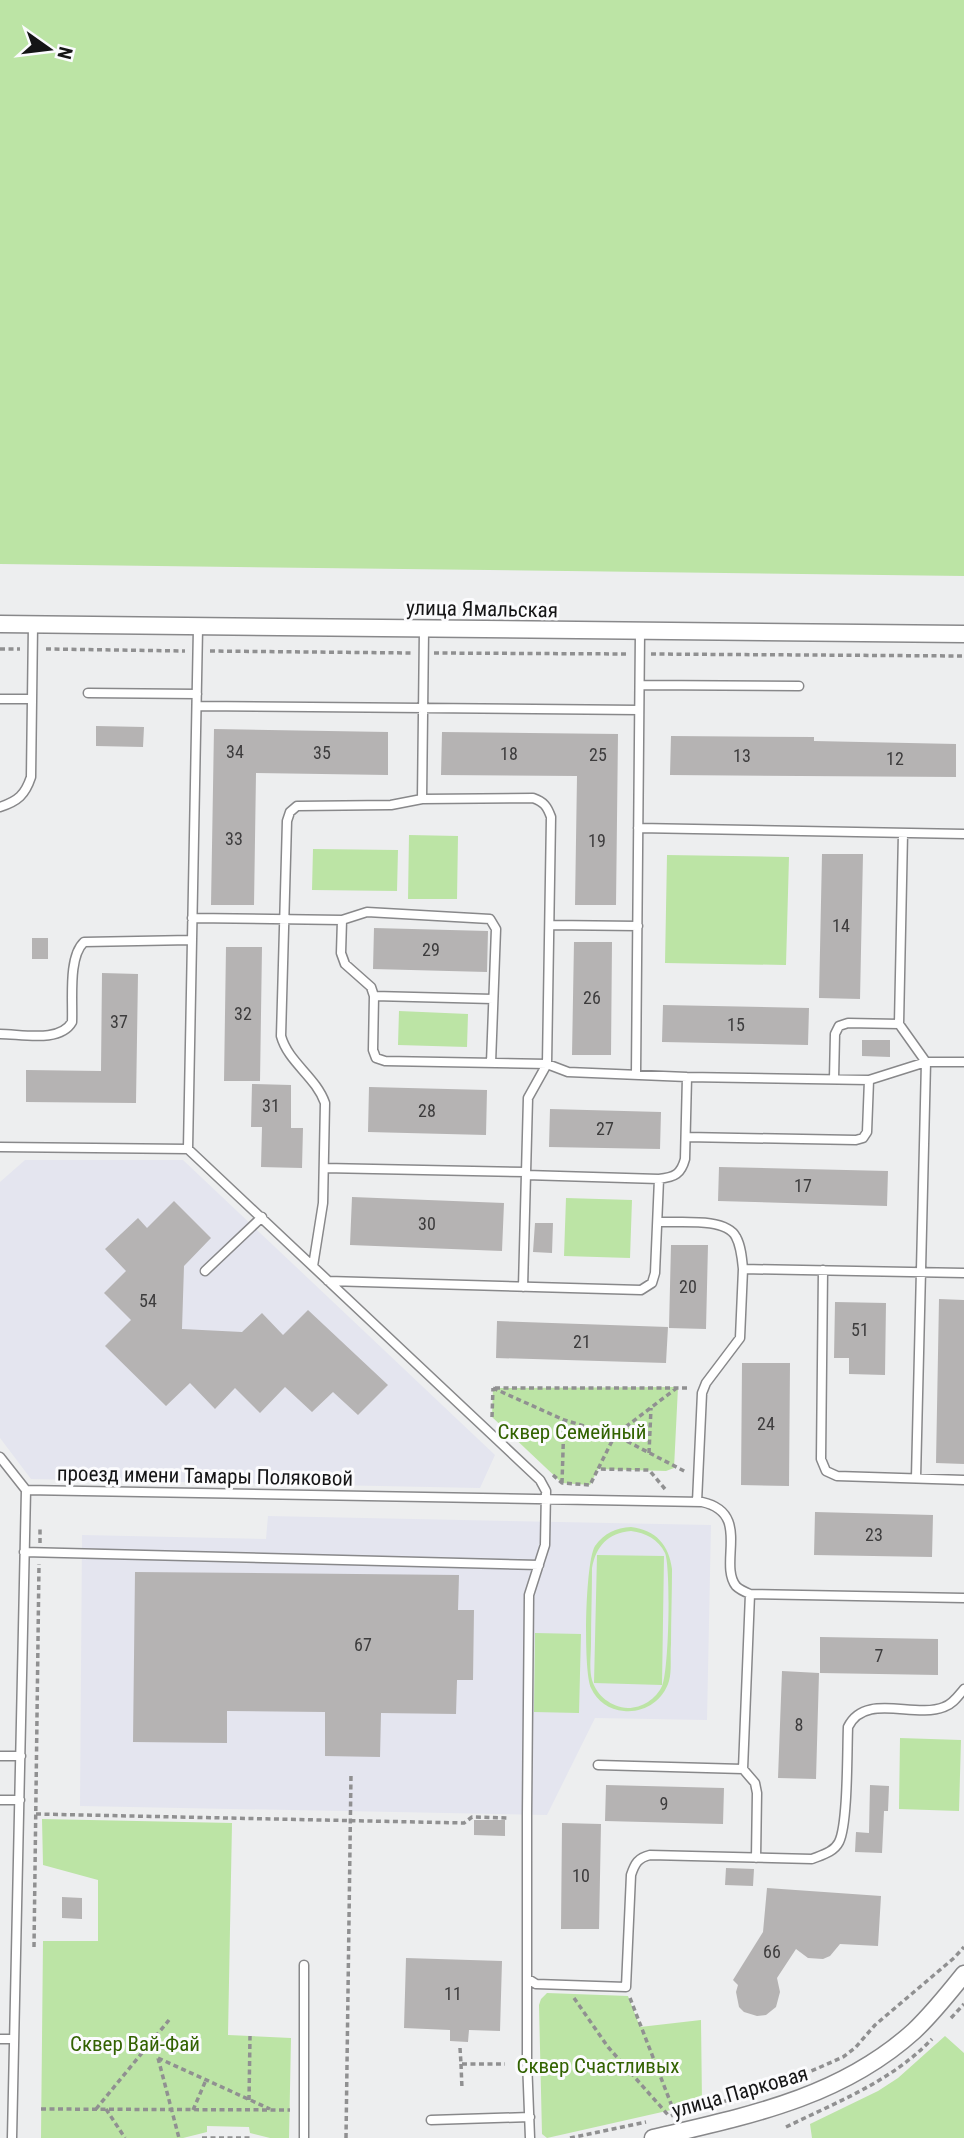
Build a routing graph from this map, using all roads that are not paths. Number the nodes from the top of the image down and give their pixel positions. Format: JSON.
{"nodes":[{"id":1,"x":0,"y":624,"type":"edge"},
{"id":2,"x":33,"y":625,"type":"junction"},
{"id":3,"x":198,"y":628,"type":"junction"},
{"id":4,"x":424,"y":630,"type":"junction"},
{"id":5,"x":640,"y":632,"type":"junction"},
{"id":6,"x":964,"y":634,"type":"edge"},
{"id":7,"x":640,"y":685,"type":"junction"},
{"id":8,"x":799,"y":686,"type":"dead end"},
{"id":9,"x":88,"y":693,"type":"dead end"},
{"id":10,"x":197,"y":694,"type":"junction"},
{"id":11,"x":0,"y":699,"type":"edge"},
{"id":12,"x":32,"y":699,"type":"junction"},
{"id":13,"x":197,"y":706,"type":"junction"},
{"id":14,"x":422,"y":709,"type":"junction"},
{"id":15,"x":639,"y":710,"type":"junction"},
{"id":16,"x":422,"y":799,"type":"junction"},
{"id":17,"x":0,"y":807,"type":"edge"},
{"id":18,"x":638,"y":828,"type":"junction"},
{"id":19,"x":903,"y":833,"type":"junction"},
{"id":20,"x":964,"y":834,"type":"edge"},
{"id":21,"x":191,"y":918,"type":"junction"},
{"id":22,"x":284,"y":919,"type":"junction"},
{"id":23,"x":342,"y":920,"type":"junction"},
{"id":24,"x":551,"y":925,"type":"junction"},
{"id":25,"x":638,"y":926,"type":"junction"},
{"id":26,"x":191,"y":940,"type":"junction"},
{"id":27,"x":374,"y":996,"type":"junction"},
{"id":28,"x":493,"y":999,"type":"junction"},
{"id":29,"x":899,"y":1024,"type":"junction"},
{"id":30,"x":0,"y":1034,"type":"edge"},
{"id":31,"x":926,"y":1062,"type":"junction"},
{"id":32,"x":964,"y":1062,"type":"edge"},
{"id":33,"x":491,"y":1063,"type":"junction"},
{"id":34,"x":547,"y":1064,"type":"junction"},
{"id":35,"x":636,"y":1074,"type":"junction"},
{"id":36,"x":687,"y":1077,"type":"junction"},
{"id":37,"x":834,"y":1079,"type":"junction"},
{"id":38,"x":869,"y":1080,"type":"junction"},
{"id":39,"x":686,"y":1137,"type":"junction"},
{"id":40,"x":0,"y":1147,"type":"edge"},
{"id":41,"x":188,"y":1149,"type":"junction"},
{"id":42,"x":324,"y":1168,"type":"junction"},
{"id":43,"x":526,"y":1174,"type":"junction"},
{"id":44,"x":659,"y":1179,"type":"junction"},
{"id":45,"x":262,"y":1217,"type":"junction"},
{"id":46,"x":658,"y":1222,"type":"junction"},
{"id":47,"x":313,"y":1266,"type":"junction"},
{"id":48,"x":743,"y":1269,"type":"junction"},
{"id":49,"x":205,"y":1270,"type":"dead end"},
{"id":50,"x":823,"y":1270,"type":"junction"},
{"id":51,"x":922,"y":1272,"type":"junction"},
{"id":52,"x":964,"y":1273,"type":"edge"},
{"id":53,"x":328,"y":1281,"type":"junction"},
{"id":54,"x":523,"y":1287,"type":"junction"},
{"id":55,"x":0,"y":1457,"type":"edge"},
{"id":56,"x":916,"y":1478,"type":"junction"},
{"id":57,"x":964,"y":1480,"type":"edge"},
{"id":58,"x":26,"y":1490,"type":"junction"},
{"id":59,"x":547,"y":1501,"type":"junction"},
{"id":60,"x":697,"y":1502,"type":"junction"},
{"id":61,"x":24,"y":1552,"type":"junction"},
{"id":62,"x":539,"y":1564,"type":"junction"},
{"id":63,"x":750,"y":1594,"type":"junction"},
{"id":64,"x":964,"y":1598,"type":"edge"},
{"id":65,"x":964,"y":1689,"type":"edge"},
{"id":66,"x":0,"y":1756,"type":"edge"},
{"id":67,"x":21,"y":1756,"type":"junction"},
{"id":68,"x":598,"y":1765,"type":"dead end"},
{"id":69,"x":743,"y":1769,"type":"junction"},
{"id":70,"x":0,"y":1800,"type":"edge"},
{"id":71,"x":20,"y":1800,"type":"junction"},
{"id":72,"x":756,"y":1858,"type":"junction"},
{"id":73,"x":304,"y":1965,"type":"dead end"},
{"id":74,"x":964,"y":1974,"type":"edge"},
{"id":75,"x":528,"y":1979,"type":"junction"},
{"id":76,"x":0,"y":2039,"type":"edge"},
{"id":77,"x":14,"y":2039,"type":"junction"},
{"id":78,"x":530,"y":2117,"type":"junction"},
{"id":79,"x":430,"y":2120,"type":"dead end"},
{"id":80,"x":721,"y":2130,"type":"edge"},
{"id":81,"x":12,"y":2138,"type":"edge"},
{"id":82,"x":304,"y":2138,"type":"edge"},
{"id":83,"x":530,"y":2138,"type":"edge"},
{"id":84,"x":653,"y":2138,"type":"edge"}],
"edges":[{"from":1,"to":2,"type":"street","name":"улица Ямальская"},
{"from":2,"to":3,"type":"street","name":"улица Ямальская"},
{"from":2,"to":12,"type":"lane"},
{"from":3,"to":4,"type":"street","name":"улица Ямальская"},
{"from":3,"to":10,"type":"lane"},
{"from":4,"to":5,"type":"street","name":"улица Ямальская"},
{"from":4,"to":14,"type":"lane"},
{"from":5,"to":6,"type":"street","name":"улица Ямальская"},
{"from":5,"to":7,"type":"lane"},
{"from":7,"to":8,"type":"lane"},
{"from":7,"to":15,"type":"lane"},
{"from":9,"to":10,"type":"lane"},
{"from":10,"to":13,"type":"lane"},
{"from":11,"to":12,"type":"lane"},
{"from":12,"to":17,"type":"lane"},
{"from":13,"to":14,"type":"lane"},
{"from":13,"to":21,"type":"lane"},
{"from":14,"to":15,"type":"lane"},
{"from":14,"to":16,"type":"lane"},
{"from":15,"to":18,"type":"lane"},
{"from":16,"to":22,"type":"lane"},
{"from":16,"to":24,"type":"lane"},
{"from":18,"to":19,"type":"lane"},
{"from":18,"to":25,"type":"lane"},
{"from":19,"to":20,"type":"lane"},
{"from":19,"to":29,"type":"lane"},
{"from":21,"to":22,"type":"lane"},
{"from":21,"to":26,"type":"lane"},
{"from":22,"to":23,"type":"lane"},
{"from":22,"to":42,"type":"lane"},
{"from":23,"to":27,"type":"lane"},
{"from":23,"to":28,"type":"lane"},
{"from":24,"to":25,"type":"lane"},
{"from":24,"to":34,"type":"lane"},
{"from":25,"to":35,"type":"lane"},
{"from":26,"to":30,"type":"lane"},
{"from":26,"to":41,"type":"lane"},
{"from":27,"to":28,"type":"lane"},
{"from":27,"to":33,"type":"lane"},
{"from":28,"to":33,"type":"lane"},
{"from":29,"to":31,"type":"lane"},
{"from":29,"to":37,"type":"lane"},
{"from":31,"to":32,"type":"lane"},
{"from":31,"to":38,"type":"lane"},
{"from":31,"to":51,"type":"lane"},
{"from":33,"to":34,"type":"lane"},
{"from":34,"to":35,"type":"lane"},
{"from":34,"to":43,"type":"lane"},
{"from":35,"to":36,"type":"lane"},
{"from":36,"to":37,"type":"lane"},
{"from":36,"to":39,"type":"lane"},
{"from":37,"to":38,"type":"lane"},
{"from":38,"to":39,"type":"lane"},
{"from":39,"to":44,"type":"lane"},
{"from":40,"to":41,"type":"lane"},
{"from":41,"to":45,"type":"lane"},
{"from":42,"to":43,"type":"lane"},
{"from":42,"to":47,"type":"lane"},
{"from":43,"to":44,"type":"lane"},
{"from":43,"to":54,"type":"lane"},
{"from":44,"to":46,"type":"lane"},
{"from":45,"to":47,"type":"lane"},
{"from":45,"to":49,"type":"lane"},
{"from":46,"to":48,"type":"lane"},
{"from":46,"to":54,"type":"lane"},
{"from":47,"to":53,"type":"lane"},
{"from":48,"to":50,"type":"lane"},
{"from":48,"to":60,"type":"lane"},
{"from":50,"to":51,"type":"lane"},
{"from":50,"to":56,"type":"lane"},
{"from":51,"to":52,"type":"lane"},
{"from":51,"to":56,"type":"lane"},
{"from":53,"to":54,"type":"lane"},
{"from":53,"to":59,"type":"lane"},
{"from":55,"to":58,"type":"lane"},
{"from":56,"to":57,"type":"lane"},
{"from":58,"to":59,"type":"lane","name":"проезд имени Тамары Поляковой"},
{"from":58,"to":61,"type":"lane","name":"проезд имени Тамары Поляковой"},
{"from":59,"to":60,"type":"lane","name":"проезд имени Тамары Поляковой"},
{"from":59,"to":62,"type":"lane"},
{"from":60,"to":63,"type":"lane","name":"проезд имени Тамары Поляковой"},
{"from":61,"to":62,"type":"lane"},
{"from":61,"to":67,"type":"lane","name":"проезд имени Тамары Поляковой"},
{"from":62,"to":75,"type":"lane"},
{"from":63,"to":64,"type":"lane"},
{"from":63,"to":69,"type":"lane"},
{"from":65,"to":72,"type":"lane"},
{"from":66,"to":67,"type":"lane"},
{"from":67,"to":71,"type":"lane","name":"проезд имени Тамары Поляковой"},
{"from":68,"to":69,"type":"lane"},
{"from":69,"to":72,"type":"lane"},
{"from":70,"to":71,"type":"lane"},
{"from":71,"to":77,"type":"lane","name":"проезд имени Тамары Поляковой"},
{"from":72,"to":75,"type":"lane"},
{"from":73,"to":82,"type":"lane"},
{"from":74,"to":80,"type":"street","name":"улица Парковая"},
{"from":75,"to":78,"type":"lane"},
{"from":76,"to":77,"type":"lane"},
{"from":77,"to":81,"type":"lane","name":"проезд имени Тамары Поляковой"},
{"from":78,"to":79,"type":"lane"},
{"from":78,"to":83,"type":"lane"},
{"from":80,"to":84,"type":"street","name":"улица Парковая"}]}
